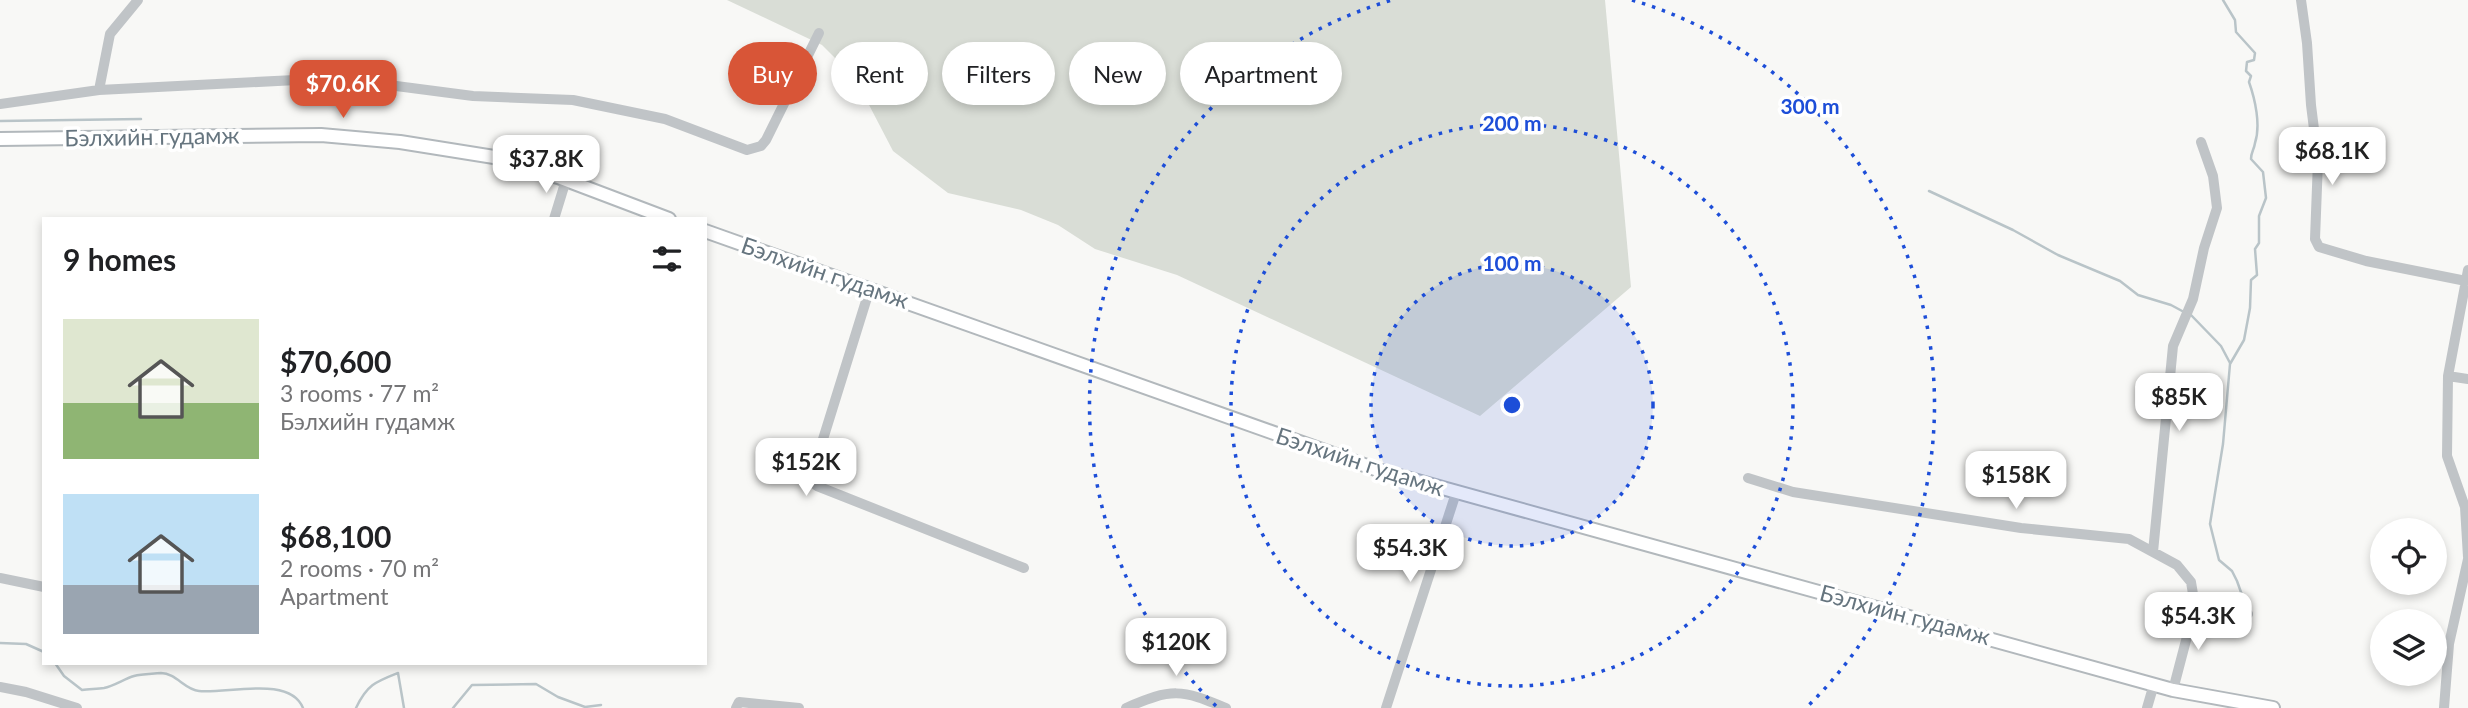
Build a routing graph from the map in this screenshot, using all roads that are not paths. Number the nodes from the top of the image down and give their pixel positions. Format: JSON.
{"nodes":[{"id":1,"x":138,"y":0,"type":"edge"},
{"id":2,"x":2301,"y":0,"type":"edge"},
{"id":3,"x":819,"y":33,"type":"dead end"},
{"id":4,"x":99,"y":90,"type":"junction"},
{"id":5,"x":0,"y":104,"type":"edge"},
{"id":6,"x":0,"y":139,"type":"edge"},
{"id":7,"x":2202,"y":142,"type":"dead end"},
{"id":8,"x":566,"y":180,"type":"junction"},
{"id":9,"x":555,"y":217,"type":"edge"},
{"id":10,"x":664,"y":217,"type":"edge"},
{"id":11,"x":707,"y":232,"type":"edge"},
{"id":12,"x":2467,"y":275,"type":"edge"},
{"id":13,"x":870,"y":288,"type":"junction"},
{"id":14,"x":2448,"y":376,"type":"junction"},
{"id":15,"x":2468,"y":379,"type":"edge"},
{"id":16,"x":1748,"y":478,"type":"dead end"},
{"id":17,"x":1456,"y":492,"type":"junction"},
{"id":18,"x":2153,"y":552,"type":"junction"},
{"id":19,"x":2468,"y":558,"type":"edge"},
{"id":20,"x":1024,"y":568,"type":"dead end"},
{"id":21,"x":0,"y":578,"type":"edge"},
{"id":22,"x":42,"y":587,"type":"edge"},
{"id":23,"x":2195,"y":606,"type":"junction"},
{"id":24,"x":2248,"y":614,"type":"dead end"},
{"id":25,"x":2154,"y":684,"type":"junction"},
{"id":26,"x":0,"y":687,"type":"edge"},
{"id":27,"x":2173,"y":690,"type":"junction"},
{"id":28,"x":77,"y":708,"type":"edge"},
{"id":29,"x":736,"y":708,"type":"edge"},
{"id":30,"x":799,"y":708,"type":"edge"},
{"id":31,"x":1126,"y":708,"type":"edge"},
{"id":32,"x":1226,"y":708,"type":"edge"},
{"id":33,"x":1386,"y":708,"type":"edge"},
{"id":34,"x":2147,"y":708,"type":"edge"},
{"id":35,"x":2273,"y":708,"type":"edge"},
{"id":36,"x":2444,"y":708,"type":"edge"}],
"edges":[{"from":1,"to":4,"type":"street"},
{"from":2,"to":12,"type":"street"},
{"from":3,"to":4,"type":"street"},
{"from":4,"to":5,"type":"street"},
{"from":6,"to":8,"type":"main road","name":"Бэлхийн гудамж"},
{"from":7,"to":18,"type":"street"},
{"from":8,"to":9,"type":"street"},
{"from":8,"to":10,"type":"main road","name":"Бэлхийн гудамж"},
{"from":11,"to":13,"type":"main road","name":"Бэлхийн гудамж"},
{"from":12,"to":14,"type":"street"},
{"from":13,"to":17,"type":"main road","name":"Бэлхийн гудамж"},
{"from":13,"to":20,"type":"street"},
{"from":14,"to":15,"type":"street"},
{"from":14,"to":19,"type":"street"},
{"from":16,"to":18,"type":"street"},
{"from":17,"to":25,"type":"main road","name":"Бэлхийн гудамж"},
{"from":17,"to":33,"type":"street"},
{"from":18,"to":23,"type":"street"},
{"from":19,"to":36,"type":"street"},
{"from":21,"to":22,"type":"street"},
{"from":23,"to":24,"type":"street"},
{"from":23,"to":27,"type":"street"},
{"from":25,"to":27,"type":"main road","name":"Бэлхийн гудамж"},
{"from":25,"to":34,"type":"street"},
{"from":26,"to":28,"type":"street"},
{"from":27,"to":35,"type":"main road","name":"Бэлхийн гудамж"},
{"from":29,"to":30,"type":"street"},
{"from":31,"to":32,"type":"street"}]}
